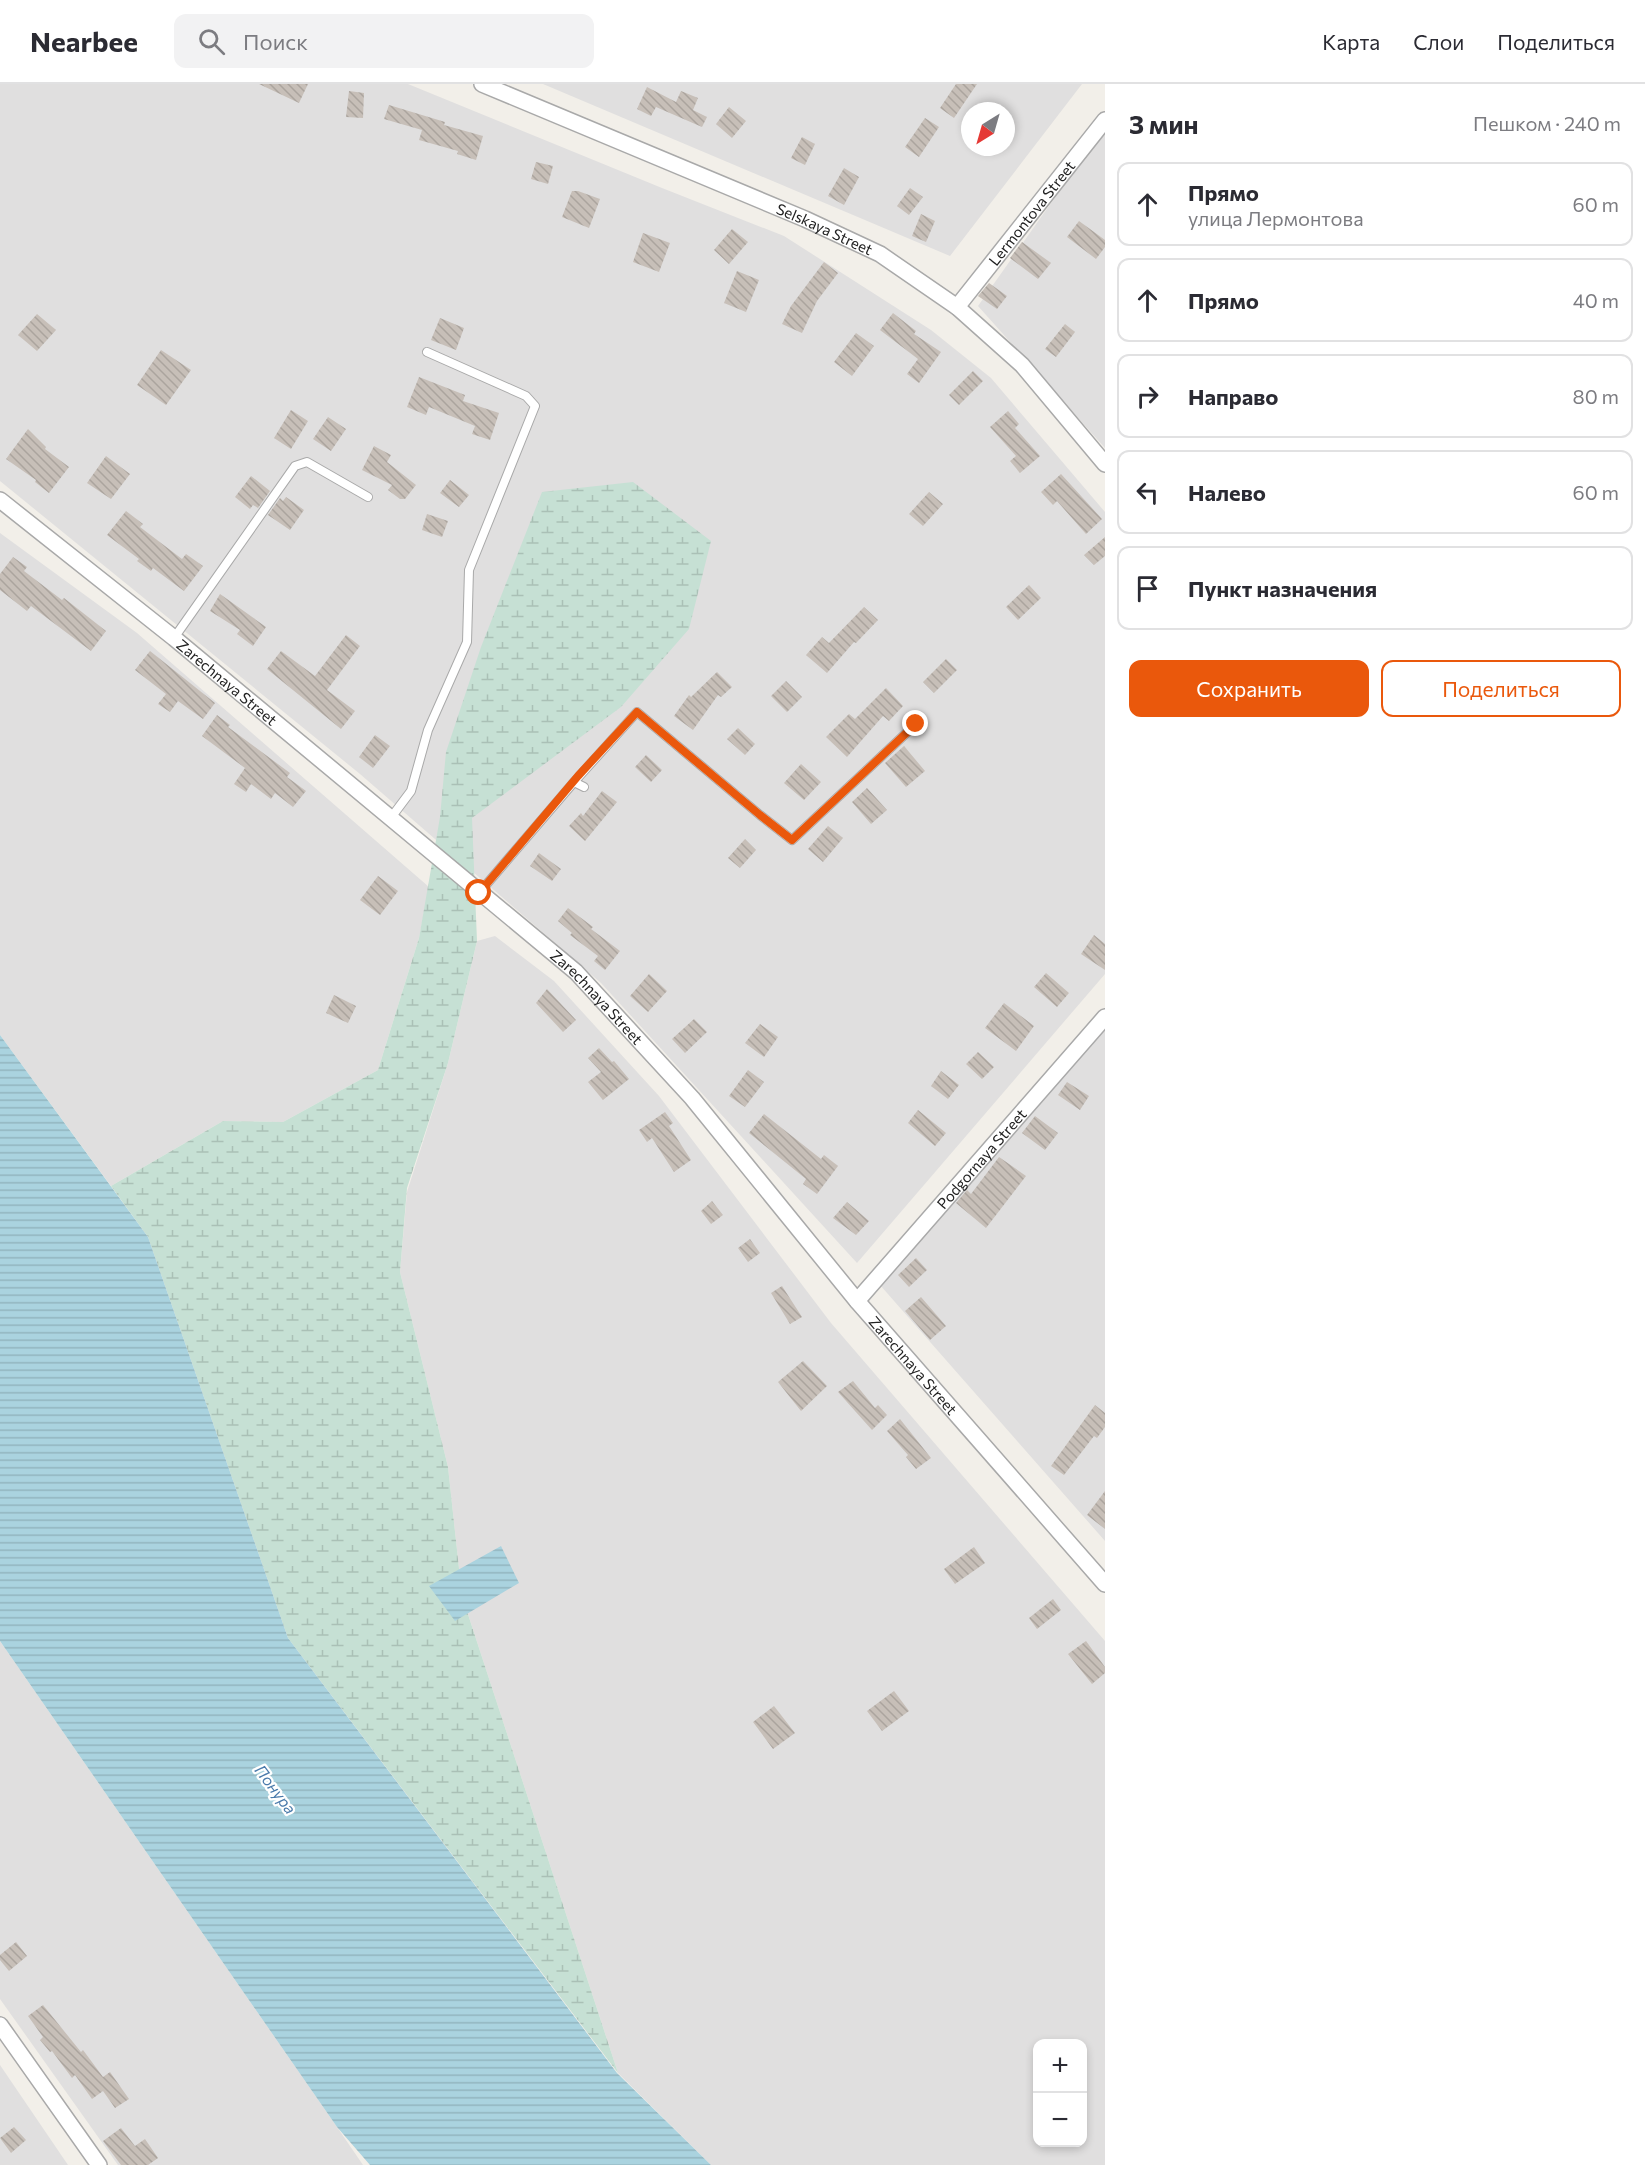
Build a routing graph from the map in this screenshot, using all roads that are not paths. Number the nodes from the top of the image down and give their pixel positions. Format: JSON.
{"nodes":[{"id":1,"x":482,"y":84,"type":"edge"},
{"id":2,"x":1105,"y":120,"type":"edge"},
{"id":3,"x":957,"y":307,"type":"junction"},
{"id":4,"x":427,"y":352,"type":"dead end"},
{"id":5,"x":1105,"y":464,"type":"edge"},
{"id":6,"x":368,"y":497,"type":"dead end"},
{"id":7,"x":0,"y":500,"type":"edge"},
{"id":8,"x":174,"y":638,"type":"junction"},
{"id":9,"x":916,"y":724,"type":"dead end"},
{"id":10,"x":574,"y":782,"type":"junction"},
{"id":11,"x":584,"y":787,"type":"dead end"},
{"id":12,"x":390,"y":819,"type":"junction"},
{"id":13,"x":479,"y":893,"type":"junction"},
{"id":14,"x":1105,"y":1017,"type":"edge"},
{"id":15,"x":857,"y":1301,"type":"junction"},
{"id":16,"x":1105,"y":1584,"type":"edge"},
{"id":17,"x":0,"y":2025,"type":"edge"},
{"id":18,"x":94,"y":2163,"type":"edge"}],
"edges":[{"from":1,"to":3,"type":"street","name":"Selskaya Street"},
{"from":2,"to":3,"type":"street","name":"Lermontova Street"},
{"from":3,"to":5,"type":"street","name":"Selskaya Street"},
{"from":4,"to":12,"type":"lane"},
{"from":6,"to":8,"type":"lane"},
{"from":7,"to":8,"type":"street","name":"Zarechnaya Street"},
{"from":8,"to":12,"type":"street","name":"Zarechnaya Street"},
{"from":9,"to":10,"type":"lane"},
{"from":10,"to":11,"type":"lane"},
{"from":10,"to":13,"type":"lane"},
{"from":12,"to":13,"type":"street","name":"Zarechnaya Street"},
{"from":13,"to":15,"type":"street","name":"Zarechnaya Street"},
{"from":14,"to":15,"type":"street","name":"Podgornaya Street"},
{"from":15,"to":16,"type":"street","name":"Zarechnaya Street"},
{"from":17,"to":18,"type":"street"}]}
